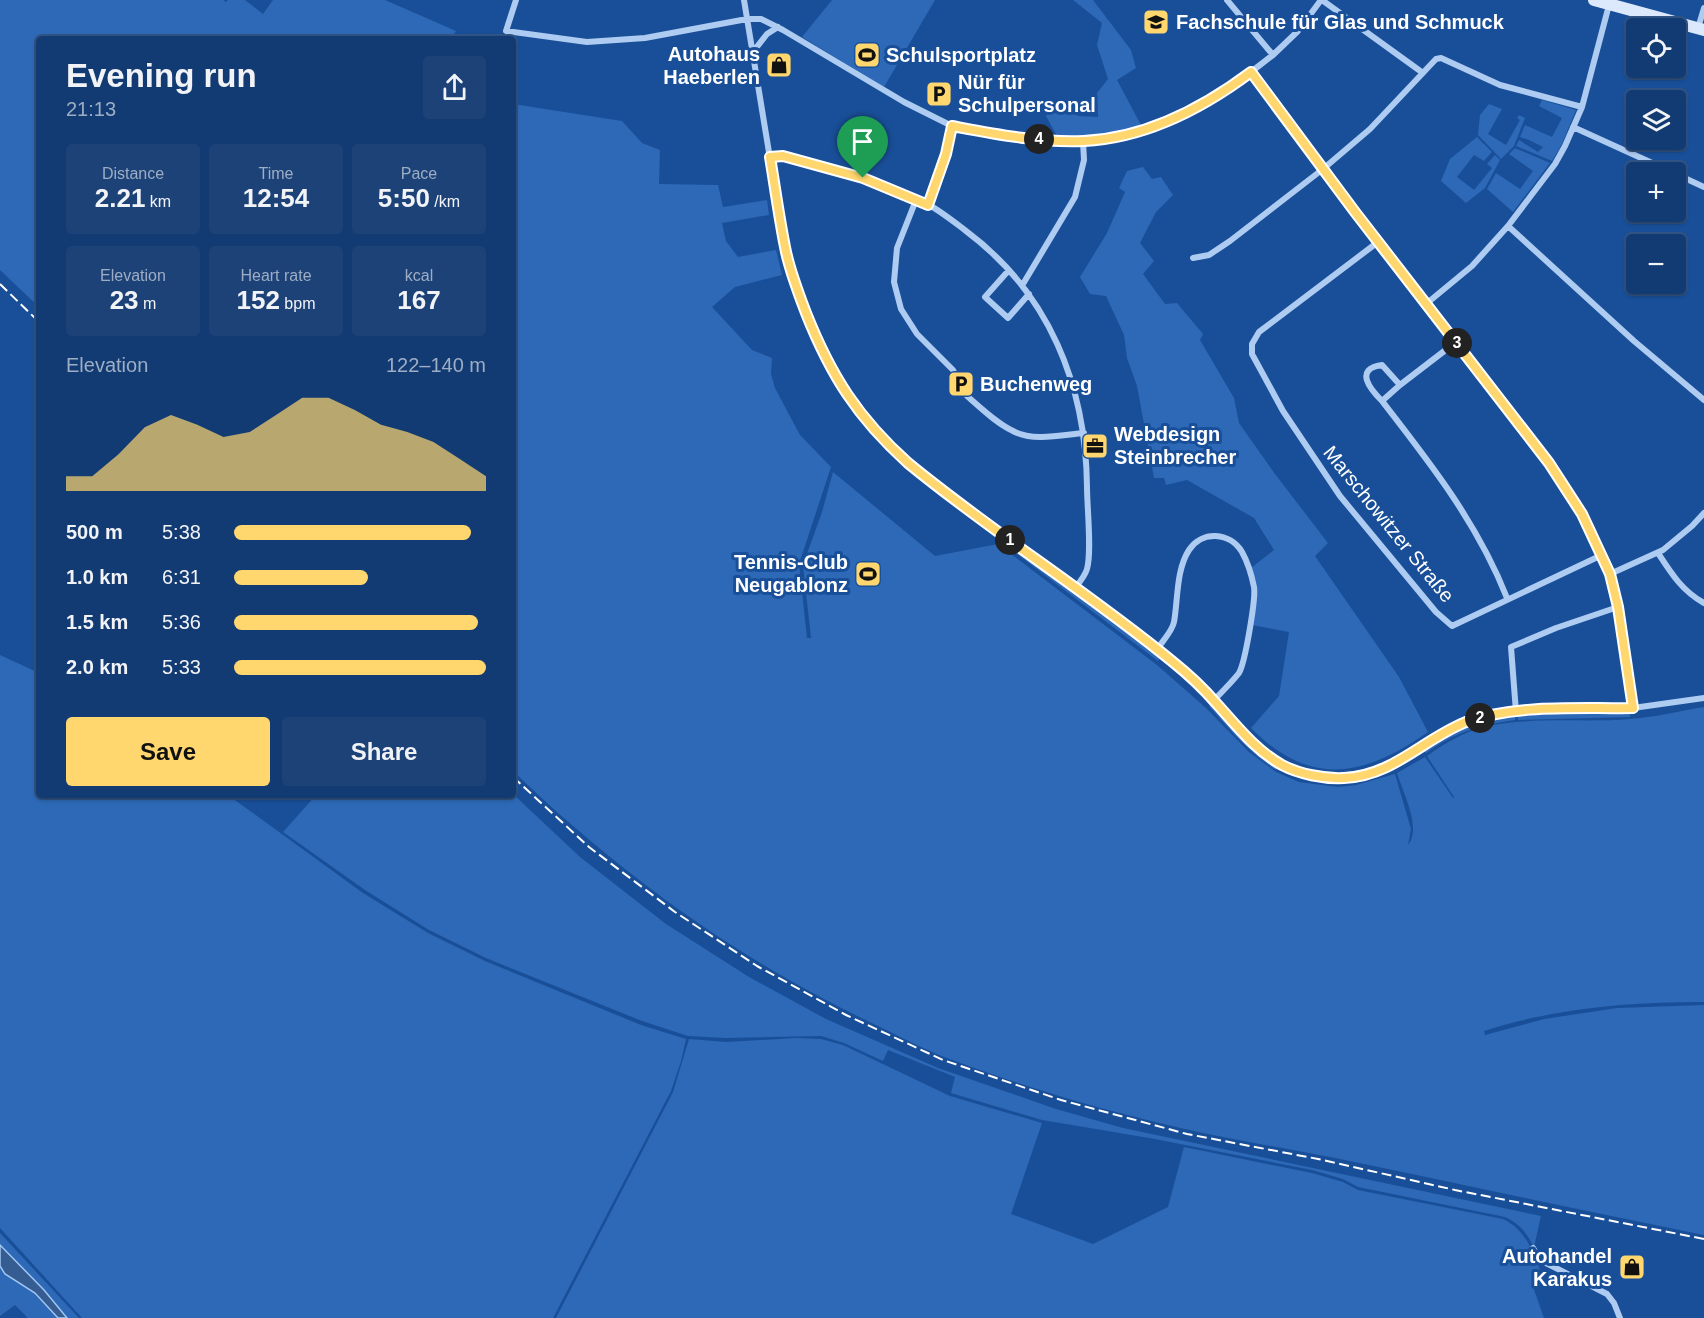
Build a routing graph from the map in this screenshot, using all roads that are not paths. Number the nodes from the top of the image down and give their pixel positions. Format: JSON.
{"nodes":[{"id":1,"x":516,"y":0,"type":"edge"},
{"id":2,"x":744,"y":0,"type":"edge"},
{"id":3,"x":1227,"y":0,"type":"edge"},
{"id":4,"x":1322,"y":0,"type":"edge"},
{"id":5,"x":1594,"y":0,"type":"edge"},
{"id":6,"x":1610,"y":5,"type":"junction"},
{"id":7,"x":1704,"y":9,"type":"edge"},
{"id":8,"x":747,"y":19,"type":"junction"},
{"id":9,"x":778,"y":27,"type":"junction"},
{"id":10,"x":1701,"y":29,"type":"edge"},
{"id":11,"x":752,"y":53,"type":"junction"},
{"id":12,"x":1273,"y":55,"type":"junction"},
{"id":13,"x":1251,"y":72,"type":"junction"},
{"id":14,"x":1423,"y":73,"type":"junction"},
{"id":15,"x":1582,"y":107,"type":"junction"},
{"id":16,"x":952,"y":126,"type":"junction"},
{"id":17,"x":1574,"y":127,"type":"junction"},
{"id":18,"x":1083,"y":141,"type":"junction"},
{"id":19,"x":770,"y":157,"type":"junction"},
{"id":20,"x":1650,"y":162,"type":"edge"},
{"id":21,"x":1323,"y":169,"type":"junction"},
{"id":22,"x":1686,"y":179,"type":"edge"},
{"id":23,"x":1704,"y":187,"type":"edge"},
{"id":24,"x":916,"y":200,"type":"junction"},
{"id":25,"x":928,"y":205,"type":"junction"},
{"id":26,"x":1508,"y":226,"type":"junction"},
{"id":27,"x":1378,"y":242,"type":"junction"},
{"id":28,"x":1192,"y":258,"type":"dead end"},
{"id":29,"x":1009,"y":270,"type":"junction"},
{"id":30,"x":1023,"y":284,"type":"junction"},
{"id":31,"x":1029,"y":294,"type":"junction"},
{"id":32,"x":1426,"y":304,"type":"junction"},
{"id":33,"x":1456,"y":342,"type":"junction"},
{"id":34,"x":1400,"y":385,"type":"junction"},
{"id":35,"x":1704,"y":400,"type":"edge"},
{"id":36,"x":1382,"y":401,"type":"junction"},
{"id":37,"x":1084,"y":433,"type":"junction"},
{"id":38,"x":1704,"y":513,"type":"edge"},
{"id":39,"x":1658,"y":553,"type":"junction"},
{"id":40,"x":1602,"y":555,"type":"junction"},
{"id":41,"x":1610,"y":574,"type":"junction"},
{"id":42,"x":1075,"y":588,"type":"junction"},
{"id":43,"x":1507,"y":598,"type":"junction"},
{"id":44,"x":1704,"y":603,"type":"edge"},
{"id":45,"x":1618,"y":607,"type":"junction"},
{"id":46,"x":1157,"y":650,"type":"junction"},
{"id":47,"x":1704,"y":698,"type":"edge"},
{"id":48,"x":1214,"y":700,"type":"junction"},
{"id":49,"x":1633,"y":708,"type":"junction"},
{"id":50,"x":1516,"y":712,"type":"junction"},
{"id":51,"x":1533,"y":1248,"type":"dead end"},
{"id":52,"x":1620,"y":1318,"type":"edge"}],
"edges":[{"from":1,"to":8,"type":"street"},
{"from":2,"to":8,"type":"street"},
{"from":3,"to":12,"type":"street"},
{"from":4,"to":12,"type":"street"},
{"from":4,"to":14,"type":"street"},
{"from":5,"to":6,"type":"street"},
{"from":6,"to":10,"type":"street"},
{"from":6,"to":15,"type":"street"},
{"from":7,"to":10,"type":"street"},
{"from":8,"to":9,"type":"street"},
{"from":8,"to":11,"type":"street"},
{"from":9,"to":11,"type":"street"},
{"from":9,"to":16,"type":"street"},
{"from":11,"to":19,"type":"street"},
{"from":12,"to":13,"type":"street"},
{"from":13,"to":18,"type":"street"},
{"from":13,"to":21,"type":"street"},
{"from":14,"to":15,"type":"street"},
{"from":14,"to":21,"type":"street"},
{"from":15,"to":17,"type":"street"},
{"from":16,"to":18,"type":"street"},
{"from":16,"to":25,"type":"street"},
{"from":17,"to":20,"type":"street"},
{"from":17,"to":26,"type":"street"},
{"from":18,"to":30,"type":"street"},
{"from":19,"to":24,"type":"street"},
{"from":19,"to":42,"type":"street"},
{"from":21,"to":27,"type":"street"},
{"from":21,"to":28,"type":"street"},
{"from":22,"to":23,"type":"street"},
{"from":24,"to":25,"type":"street"},
{"from":24,"to":37,"type":"street"},
{"from":25,"to":29,"type":"street"},
{"from":26,"to":32,"type":"street"},
{"from":26,"to":35,"type":"street"},
{"from":27,"to":32,"type":"street"},
{"from":27,"to":43,"type":"street","name":"Marschowitzer Straße"},
{"from":29,"to":30,"type":"street"},
{"from":29,"to":31,"type":"street"},
{"from":30,"to":31,"type":"street"},
{"from":31,"to":37,"type":"street"},
{"from":32,"to":33,"type":"street"},
{"from":33,"to":34,"type":"street"},
{"from":33,"to":40,"type":"street"},
{"from":34,"to":36,"type":"street"},
{"from":34,"to":36,"type":"street"},
{"from":36,"to":43,"type":"street"},
{"from":37,"to":42,"type":"street"},
{"from":38,"to":39,"type":"street"},
{"from":39,"to":41,"type":"street"},
{"from":39,"to":44,"type":"street"},
{"from":40,"to":41,"type":"street"},
{"from":40,"to":43,"type":"street","name":"Marschowitzer Straße"},
{"from":41,"to":45,"type":"street"},
{"from":42,"to":46,"type":"street"},
{"from":45,"to":49,"type":"street"},
{"from":45,"to":50,"type":"street"},
{"from":46,"to":48,"type":"street"},
{"from":46,"to":48,"type":"street"},
{"from":47,"to":49,"type":"street"},
{"from":48,"to":50,"type":"street"},
{"from":49,"to":50,"type":"street"},
{"from":51,"to":52,"type":"street"}]}
